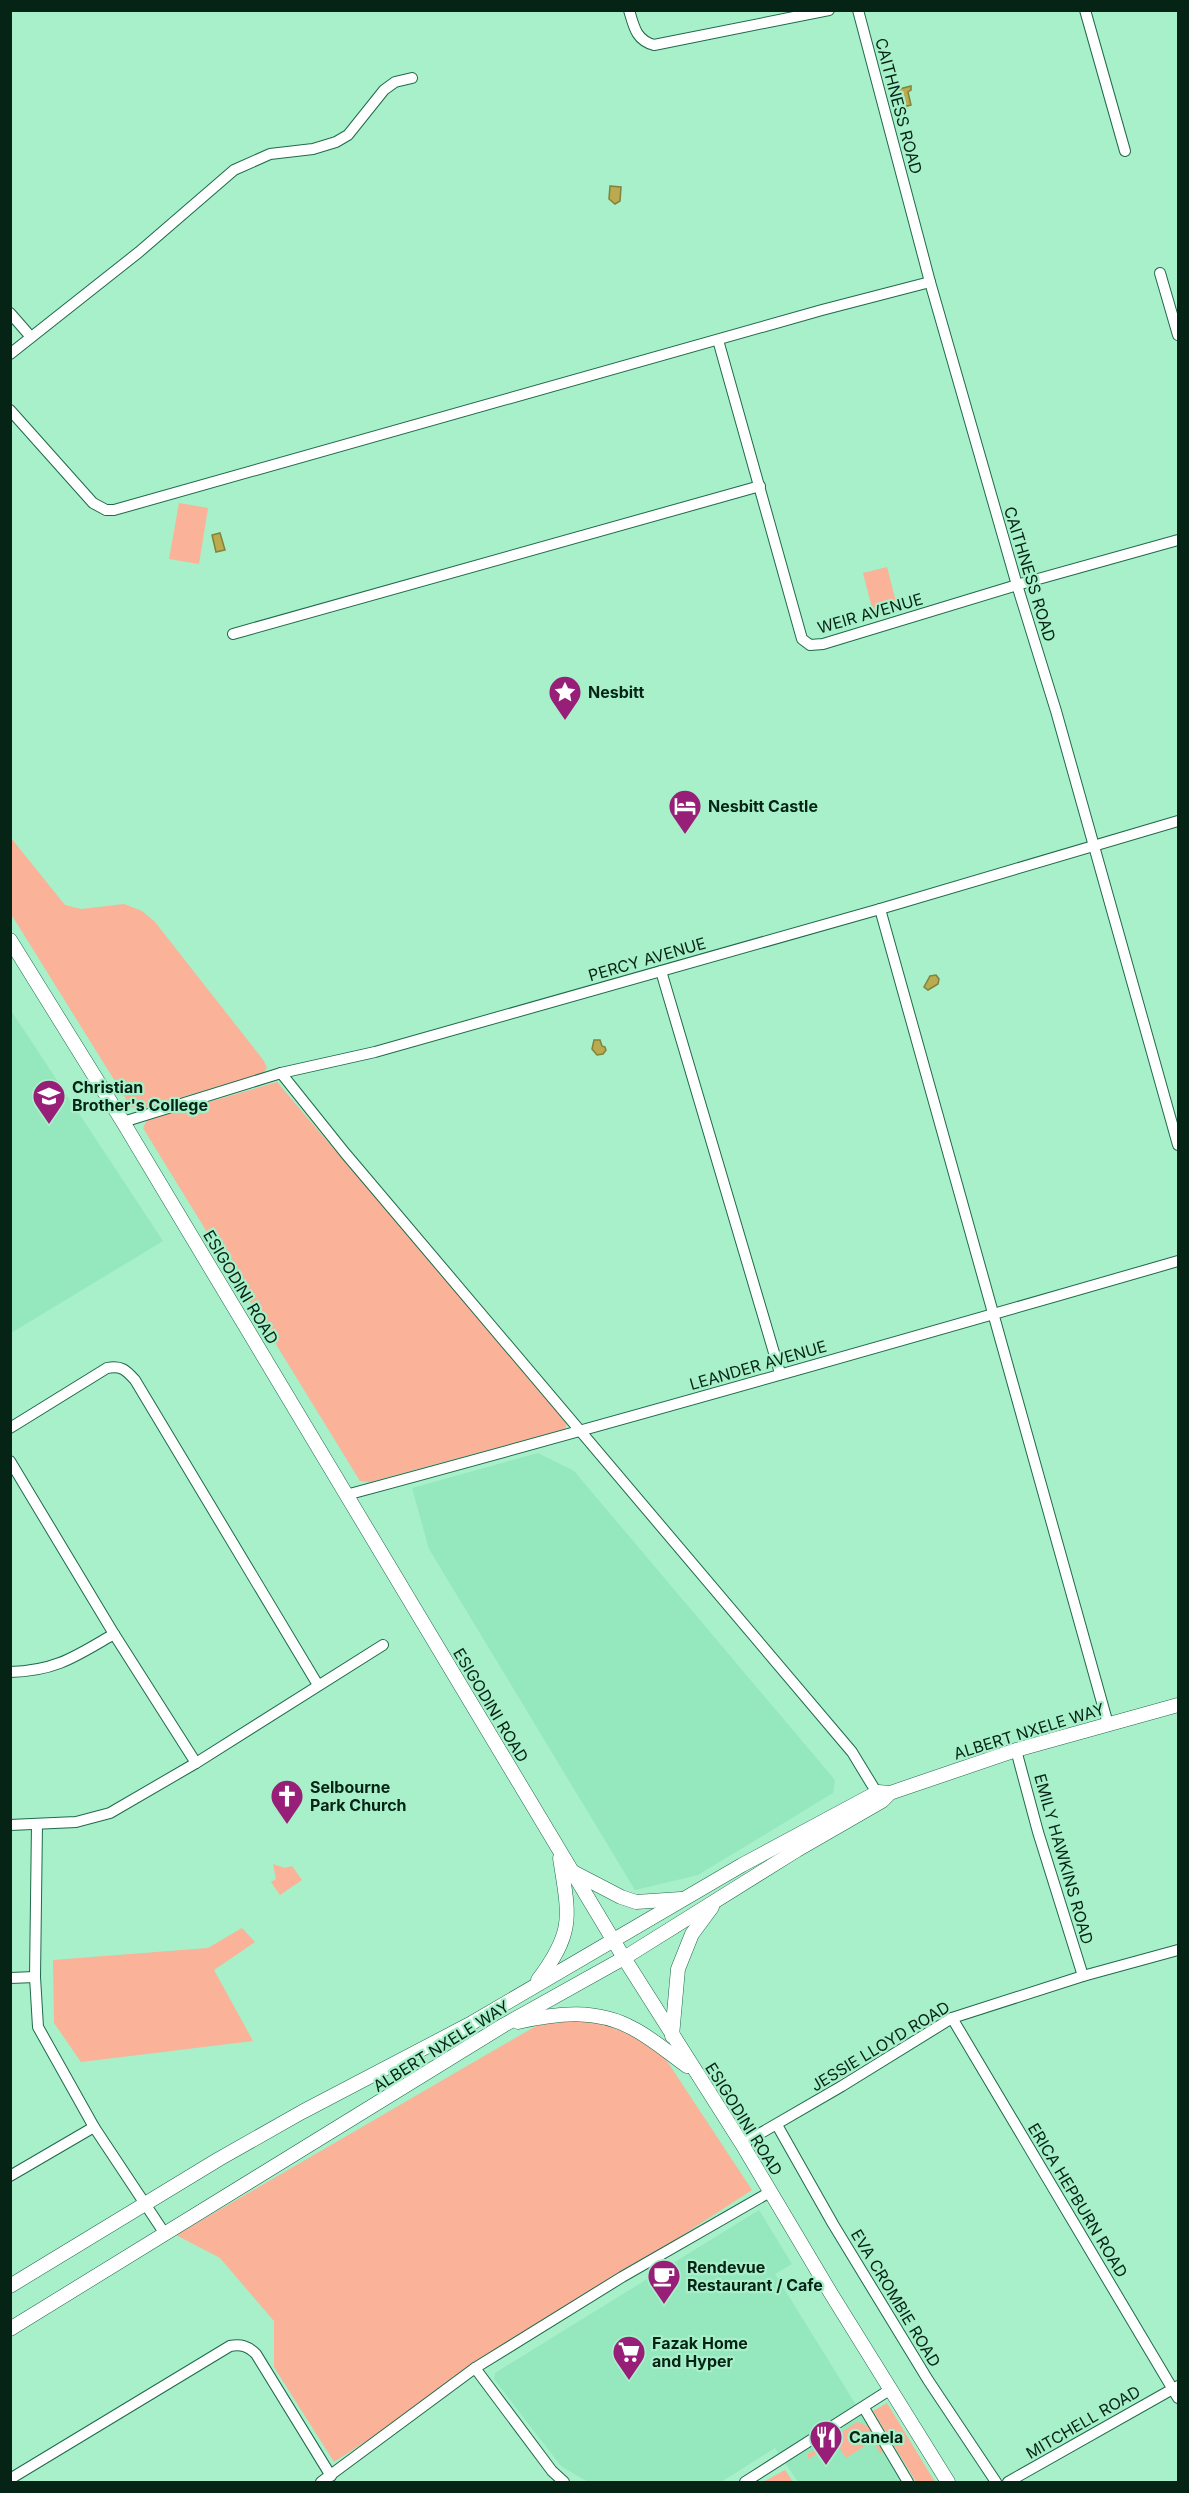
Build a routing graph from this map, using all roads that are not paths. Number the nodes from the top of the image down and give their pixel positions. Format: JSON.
{"nodes":[{"id":1,"x":629,"y":10,"type":"edge"},
{"id":2,"x":829,"y":10,"type":"edge"},
{"id":3,"x":858,"y":10,"type":"edge"},
{"id":4,"x":1085,"y":10,"type":"edge"},
{"id":5,"x":412,"y":78,"type":"dead end"},
{"id":6,"x":1125,"y":151,"type":"dead end"},
{"id":7,"x":1160,"y":273,"type":"dead end"},
{"id":8,"x":930,"y":282,"type":"junction"},
{"id":9,"x":10,"y":313,"type":"edge"},
{"id":10,"x":1179,"y":334,"type":"edge"},
{"id":11,"x":31,"y":337,"type":"junction"},
{"id":12,"x":718,"y":340,"type":"junction"},
{"id":13,"x":10,"y":354,"type":"edge"},
{"id":14,"x":10,"y":410,"type":"edge"},
{"id":15,"x":760,"y":486,"type":"junction"},
{"id":16,"x":1179,"y":540,"type":"edge"},
{"id":17,"x":1017,"y":585,"type":"junction"},
{"id":18,"x":233,"y":634,"type":"dead end"},
{"id":19,"x":1179,"y":821,"type":"edge"},
{"id":20,"x":1093,"y":846,"type":"junction"},
{"id":21,"x":880,"y":909,"type":"junction"},
{"id":22,"x":10,"y":940,"type":"edge"},
{"id":23,"x":661,"y":970,"type":"junction"},
{"id":24,"x":281,"y":1073,"type":"junction"},
{"id":25,"x":123,"y":1122,"type":"junction"},
{"id":26,"x":1179,"y":1145,"type":"edge"},
{"id":27,"x":1179,"y":1261,"type":"edge"},
{"id":28,"x":993,"y":1314,"type":"junction"},
{"id":29,"x":780,"y":1373,"type":"junction"},
{"id":30,"x":10,"y":1428,"type":"edge"},
{"id":31,"x":582,"y":1432,"type":"junction"},
{"id":32,"x":10,"y":1461,"type":"edge"},
{"id":33,"x":346,"y":1495,"type":"junction"},
{"id":34,"x":114,"y":1634,"type":"junction"},
{"id":35,"x":383,"y":1645,"type":"dead end"},
{"id":36,"x":10,"y":1672,"type":"edge"},
{"id":37,"x":318,"y":1685,"type":"junction"},
{"id":38,"x":1179,"y":1705,"type":"edge"},
{"id":39,"x":1108,"y":1724,"type":"junction"},
{"id":40,"x":1017,"y":1750,"type":"junction"},
{"id":41,"x":196,"y":1763,"type":"junction"},
{"id":42,"x":883,"y":1796,"type":"junction"},
{"id":43,"x":37,"y":1824,"type":"junction"},
{"id":44,"x":10,"y":1825,"type":"edge"},
{"id":45,"x":559,"y":1851,"type":"junction"},
{"id":46,"x":571,"y":1871,"type":"junction"},
{"id":47,"x":689,"y":1898,"type":"junction"},
{"id":48,"x":717,"y":1901,"type":"junction"},
{"id":49,"x":613,"y":1940,"type":"junction"},
{"id":50,"x":1179,"y":1950,"type":"edge"},
{"id":51,"x":624,"y":1958,"type":"junction"},
{"id":52,"x":1083,"y":1976,"type":"junction"},
{"id":53,"x":35,"y":1977,"type":"junction"},
{"id":54,"x":10,"y":1978,"type":"edge"},
{"id":55,"x":533,"y":1986,"type":"junction"},
{"id":56,"x":952,"y":2018,"type":"junction"},
{"id":57,"x":504,"y":2025,"type":"junction"},
{"id":58,"x":672,"y":2036,"type":"junction"},
{"id":59,"x":694,"y":2071,"type":"junction"},
{"id":60,"x":777,"y":2125,"type":"junction"},
{"id":61,"x":94,"y":2127,"type":"junction"},
{"id":62,"x":742,"y":2144,"type":"junction"},
{"id":63,"x":10,"y":2176,"type":"edge"},
{"id":64,"x":770,"y":2192,"type":"junction"},
{"id":65,"x":146,"y":2204,"type":"junction"},
{"id":66,"x":165,"y":2234,"type":"junction"},
{"id":67,"x":10,"y":2286,"type":"edge"},
{"id":68,"x":10,"y":2329,"type":"edge"},
{"id":69,"x":475,"y":2368,"type":"junction"},
{"id":70,"x":1175,"y":2387,"type":"edge"},
{"id":71,"x":891,"y":2389,"type":"junction"},
{"id":72,"x":1179,"y":2398,"type":"edge"},
{"id":73,"x":864,"y":2408,"type":"junction"},
{"id":74,"x":331,"y":2476,"type":"junction"},
{"id":75,"x":10,"y":2478,"type":"edge"},
{"id":76,"x":321,"y":2482,"type":"edge"},
{"id":77,"x":564,"y":2482,"type":"edge"},
{"id":78,"x":745,"y":2482,"type":"edge"},
{"id":79,"x":908,"y":2482,"type":"edge"},
{"id":80,"x":948,"y":2482,"type":"edge"},
{"id":81,"x":996,"y":2482,"type":"edge"},
{"id":82,"x":1008,"y":2482,"type":"edge"}],
"edges":[{"from":1,"to":2,"type":"street"},
{"from":3,"to":8,"type":"street","name":"CAITHNESS ROAD"},
{"from":4,"to":6,"type":"street"},
{"from":5,"to":11,"type":"street"},
{"from":7,"to":10,"type":"street"},
{"from":8,"to":12,"type":"street"},
{"from":8,"to":17,"type":"street","name":"CAITHNESS ROAD"},
{"from":9,"to":11,"type":"street"},
{"from":11,"to":13,"type":"street"},
{"from":12,"to":14,"type":"street"},
{"from":12,"to":15,"type":"street","name":"WEIR AVENUE"},
{"from":15,"to":17,"type":"street","name":"WEIR AVENUE"},
{"from":15,"to":18,"type":"street"},
{"from":16,"to":17,"type":"street","name":"WEIR AVENUE"},
{"from":17,"to":20,"type":"street","name":"CAITHNESS ROAD"},
{"from":19,"to":20,"type":"street","name":"PERCY AVENUE"},
{"from":20,"to":21,"type":"street","name":"PERCY AVENUE"},
{"from":20,"to":26,"type":"street","name":"CAITHNESS ROAD"},
{"from":21,"to":23,"type":"street","name":"PERCY AVENUE"},
{"from":21,"to":28,"type":"street"},
{"from":22,"to":25,"type":"main road","name":"ESIGODINI ROAD"},
{"from":23,"to":24,"type":"street","name":"PERCY AVENUE"},
{"from":23,"to":29,"type":"street"},
{"from":24,"to":25,"type":"street","name":"PERCY AVENUE"},
{"from":24,"to":31,"type":"street"},
{"from":25,"to":33,"type":"main road","name":"ESIGODINI ROAD"},
{"from":27,"to":28,"type":"street","name":"LEANDER AVENUE"},
{"from":28,"to":29,"type":"street","name":"LEANDER AVENUE"},
{"from":28,"to":39,"type":"street"},
{"from":29,"to":31,"type":"street","name":"LEANDER AVENUE"},
{"from":30,"to":37,"type":"street"},
{"from":31,"to":33,"type":"street","name":"LEANDER AVENUE"},
{"from":31,"to":42,"type":"street"},
{"from":32,"to":34,"type":"street"},
{"from":33,"to":45,"type":"main road","name":"ESIGODINI ROAD"},
{"from":34,"to":36,"type":"street"},
{"from":34,"to":41,"type":"street"},
{"from":35,"to":37,"type":"street"},
{"from":37,"to":41,"type":"street"},
{"from":38,"to":39,"type":"main road","name":"ALBERT NXELE WAY"},
{"from":39,"to":40,"type":"main road","name":"ALBERT NXELE WAY"},
{"from":40,"to":42,"type":"main road","name":"ALBERT NXELE WAY"},
{"from":40,"to":52,"type":"street","name":"EMILY HAWKINS ROAD"},
{"from":41,"to":43,"type":"street"},
{"from":42,"to":47,"type":"main road","name":"ALBERT NXELE WAY"},
{"from":42,"to":48,"type":"main road","name":"ALBERT NXELE WAY"},
{"from":43,"to":44,"type":"street"},
{"from":43,"to":53,"type":"street"},
{"from":45,"to":46,"type":"main road","name":"ESIGODINI ROAD"},
{"from":45,"to":55,"type":"main road"},
{"from":46,"to":47,"type":"main road"},
{"from":46,"to":49,"type":"main road","name":"ESIGODINI ROAD"},
{"from":47,"to":49,"type":"main road","name":"ALBERT NXELE WAY"},
{"from":48,"to":51,"type":"main road","name":"ALBERT NXELE WAY"},
{"from":48,"to":58,"type":"main road"},
{"from":49,"to":51,"type":"main road","name":"ESIGODINI ROAD"},
{"from":49,"to":55,"type":"main road","name":"ALBERT NXELE WAY"},
{"from":50,"to":52,"type":"street","name":"JESSIE LLOYD ROAD"},
{"from":51,"to":57,"type":"main road","name":"ALBERT NXELE WAY"},
{"from":51,"to":58,"type":"main road","name":"ESIGODINI ROAD"},
{"from":52,"to":56,"type":"street","name":"JESSIE LLOYD ROAD"},
{"from":53,"to":54,"type":"street"},
{"from":53,"to":61,"type":"street"},
{"from":55,"to":65,"type":"main road","name":"ALBERT NXELE WAY"},
{"from":56,"to":60,"type":"street","name":"JESSIE LLOYD ROAD"},
{"from":56,"to":70,"type":"street","name":"ERICA HEPBURN ROAD"},
{"from":57,"to":59,"type":"main road"},
{"from":57,"to":66,"type":"main road","name":"ALBERT NXELE WAY"},
{"from":58,"to":59,"type":"main road","name":"ESIGODINI ROAD"},
{"from":59,"to":62,"type":"main road","name":"ESIGODINI ROAD"},
{"from":60,"to":62,"type":"street","name":"JESSIE LLOYD ROAD"},
{"from":60,"to":81,"type":"street","name":"EVA CROMBIE ROAD"},
{"from":61,"to":63,"type":"street"},
{"from":61,"to":65,"type":"street"},
{"from":62,"to":64,"type":"main road","name":"ESIGODINI ROAD"},
{"from":64,"to":69,"type":"street"},
{"from":64,"to":71,"type":"main road","name":"ESIGODINI ROAD"},
{"from":65,"to":66,"type":"street"},
{"from":65,"to":67,"type":"main road","name":"ALBERT NXELE WAY"},
{"from":66,"to":68,"type":"main road","name":"ALBERT NXELE WAY"},
{"from":69,"to":74,"type":"street"},
{"from":69,"to":77,"type":"street"},
{"from":70,"to":72,"type":"street","name":"ERICA HEPBURN ROAD"},
{"from":70,"to":82,"type":"street","name":"MITCHELL ROAD"},
{"from":71,"to":73,"type":"street"},
{"from":71,"to":80,"type":"main road","name":"ESIGODINI ROAD"},
{"from":73,"to":78,"type":"street"},
{"from":73,"to":79,"type":"street"},
{"from":74,"to":75,"type":"street"},
{"from":74,"to":76,"type":"street"}]}
